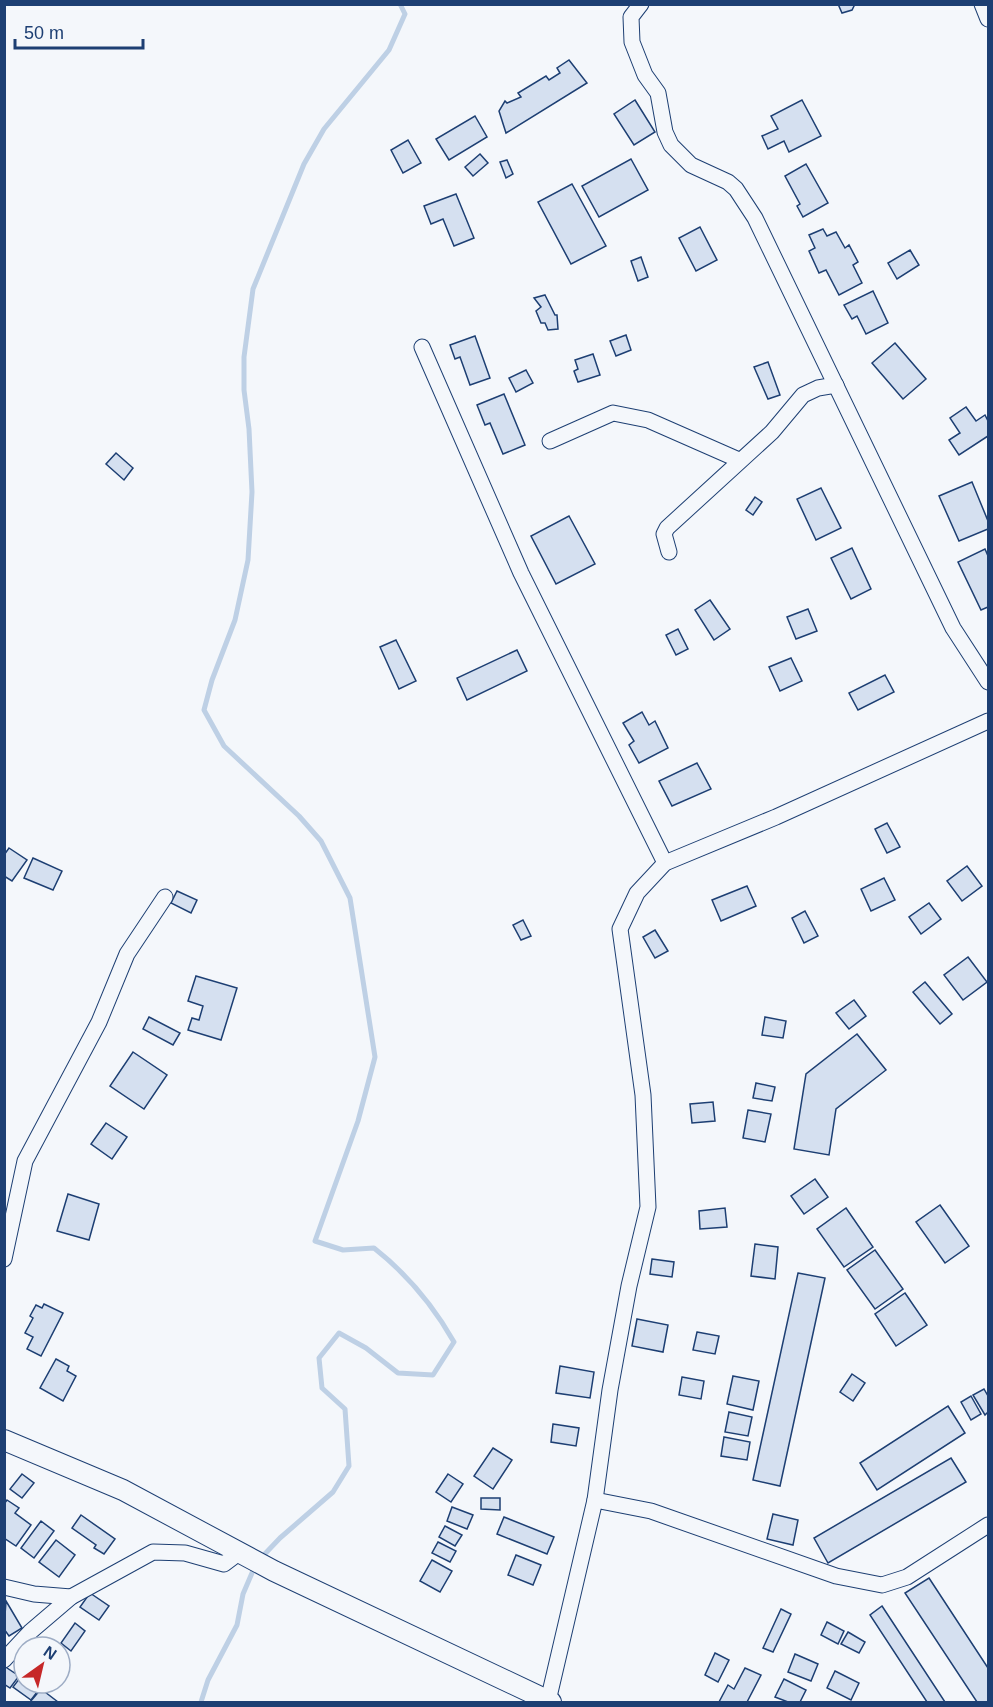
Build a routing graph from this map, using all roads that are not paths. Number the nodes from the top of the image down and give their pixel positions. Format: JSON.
{"nodes":[{"id":1,"x":641,"y":4,"type":"edge"},
{"id":2,"x":982,"y":4,"type":"edge"},
{"id":3,"x":988,"y":19,"type":"edge"},
{"id":4,"x":422,"y":347,"type":"dead end"},
{"id":5,"x":836,"y":385,"type":"junction"},
{"id":6,"x":550,"y":441,"type":"dead end"},
{"id":7,"x":739,"y":459,"type":"junction"},
{"id":8,"x":669,"y":552,"type":"dead end"},
{"id":9,"x":988,"y":682,"type":"edge"},
{"id":10,"x":988,"y":721,"type":"edge"},
{"id":11,"x":664,"y":863,"type":"junction"},
{"id":12,"x":165,"y":897,"type":"dead end"},
{"id":13,"x":4,"y":1259,"type":"edge"},
{"id":14,"x":4,"y":1440,"type":"edge"},
{"id":15,"x":595,"y":1500,"type":"junction"},
{"id":16,"x":988,"y":1525,"type":"edge"},
{"id":17,"x":246,"y":1556,"type":"junction"},
{"id":18,"x":4,"y":1587,"type":"edge"},
{"id":19,"x":71,"y":1597,"type":"junction"},
{"id":20,"x":4,"y":1660,"type":"edge"},
{"id":21,"x":550,"y":1702,"type":"edge"}],
"edges":[{"from":1,"to":5,"type":"street"},
{"from":2,"to":3,"type":"street"},
{"from":4,"to":11,"type":"street"},
{"from":5,"to":7,"type":"street"},
{"from":5,"to":9,"type":"street"},
{"from":6,"to":7,"type":"street"},
{"from":7,"to":8,"type":"street"},
{"from":10,"to":11,"type":"street"},
{"from":11,"to":15,"type":"street"},
{"from":12,"to":13,"type":"street"},
{"from":14,"to":17,"type":"street"},
{"from":15,"to":16,"type":"street"},
{"from":15,"to":21,"type":"street"},
{"from":17,"to":19,"type":"street"},
{"from":17,"to":21,"type":"street"},
{"from":18,"to":19,"type":"street"},
{"from":19,"to":20,"type":"street"}]}
